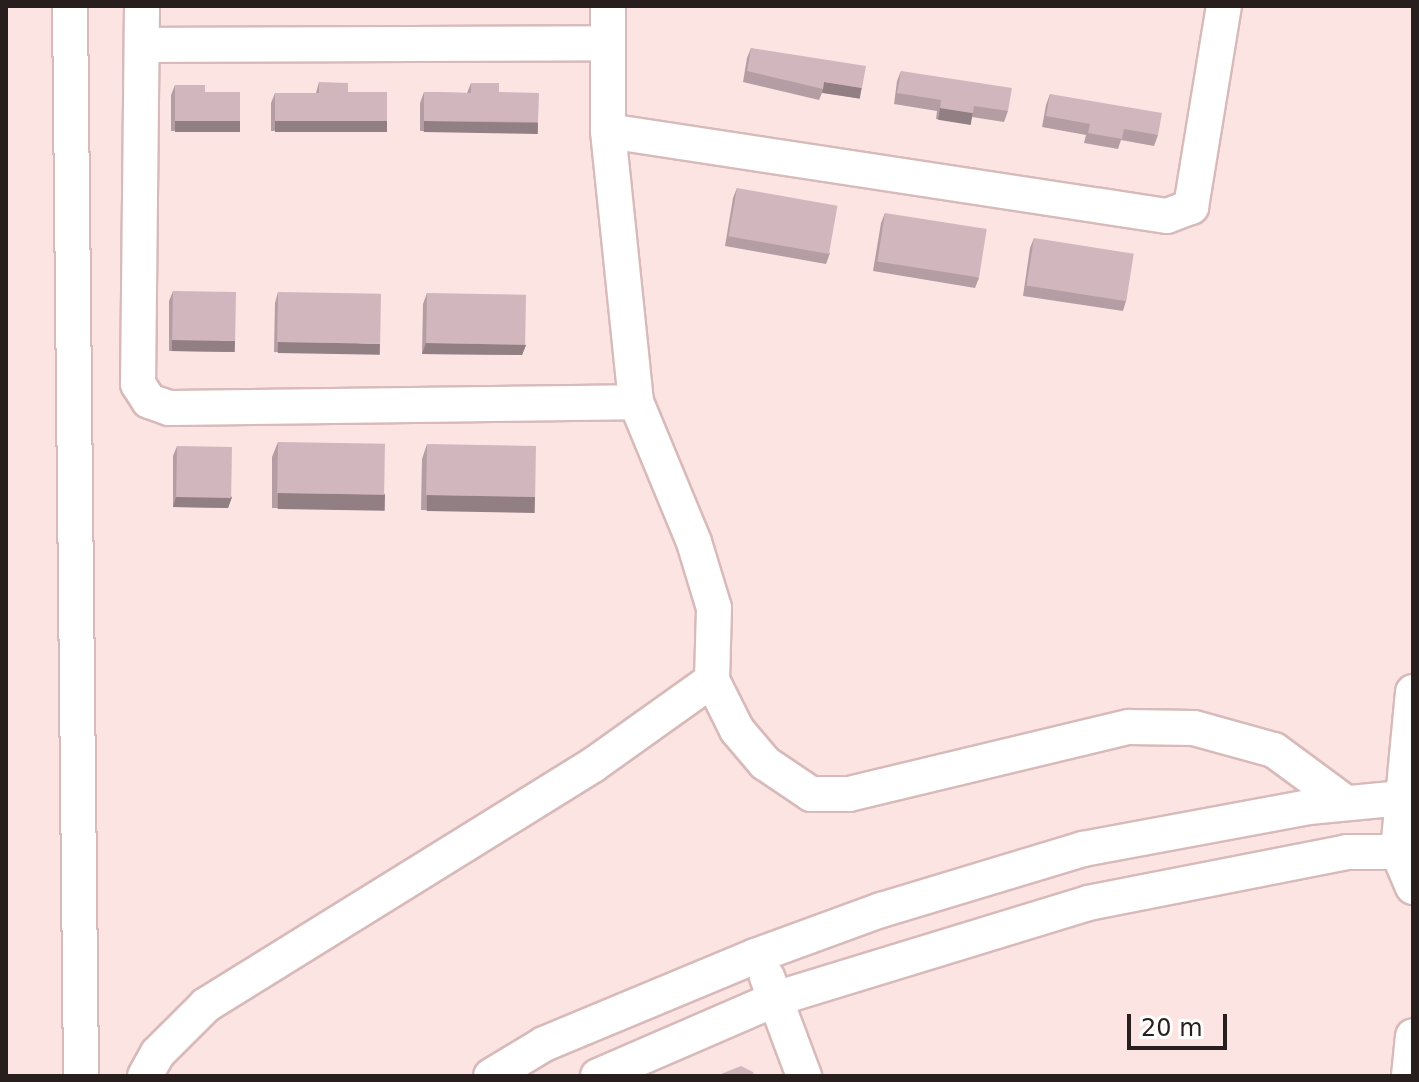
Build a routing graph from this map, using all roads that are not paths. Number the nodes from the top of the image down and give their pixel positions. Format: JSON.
{"nodes":[{"id":1,"x":70,"y":6,"type":"edge"},
{"id":2,"x":142,"y":6,"type":"edge"},
{"id":3,"x":608,"y":6,"type":"edge"},
{"id":4,"x":1224,"y":6,"type":"edge"},
{"id":5,"x":604,"y":43,"type":"junction"},
{"id":6,"x":143,"y":45,"type":"junction"},
{"id":7,"x":608,"y":131,"type":"junction"},
{"id":8,"x":636,"y":402,"type":"junction"},
{"id":9,"x":712,"y":680,"type":"junction"},
{"id":10,"x":1413,"y":692,"type":"edge"},
{"id":11,"x":1406,"y":797,"type":"edge"},
{"id":12,"x":1346,"y":803,"type":"junction"},
{"id":13,"x":1405,"y":852,"type":"edge"},
{"id":14,"x":1413,"y":887,"type":"edge"},
{"id":15,"x":755,"y":956,"type":"junction"},
{"id":16,"x":778,"y":998,"type":"junction"},
{"id":17,"x":1413,"y":1036,"type":"edge"},
{"id":18,"x":81,"y":1076,"type":"edge"},
{"id":19,"x":145,"y":1076,"type":"edge"},
{"id":20,"x":491,"y":1076,"type":"edge"},
{"id":21,"x":598,"y":1076,"type":"edge"},
{"id":22,"x":804,"y":1076,"type":"edge"},
{"id":23,"x":1409,"y":1076,"type":"edge"}],
"edges":[{"from":1,"to":18,"type":"street"},
{"from":2,"to":6,"type":"street"},
{"from":3,"to":5,"type":"street"},
{"from":4,"to":7,"type":"street"},
{"from":5,"to":6,"type":"street"},
{"from":5,"to":7,"type":"street"},
{"from":6,"to":8,"type":"street"},
{"from":7,"to":8,"type":"street"},
{"from":8,"to":9,"type":"street"},
{"from":9,"to":12,"type":"street"},
{"from":9,"to":19,"type":"street"},
{"from":10,"to":11,"type":"street"},
{"from":11,"to":12,"type":"street"},
{"from":11,"to":13,"type":"street"},
{"from":12,"to":15,"type":"street"},
{"from":13,"to":14,"type":"street"},
{"from":13,"to":16,"type":"street"},
{"from":15,"to":16,"type":"street"},
{"from":15,"to":20,"type":"street"},
{"from":16,"to":21,"type":"street"},
{"from":16,"to":22,"type":"street"},
{"from":17,"to":23,"type":"street"}]}
